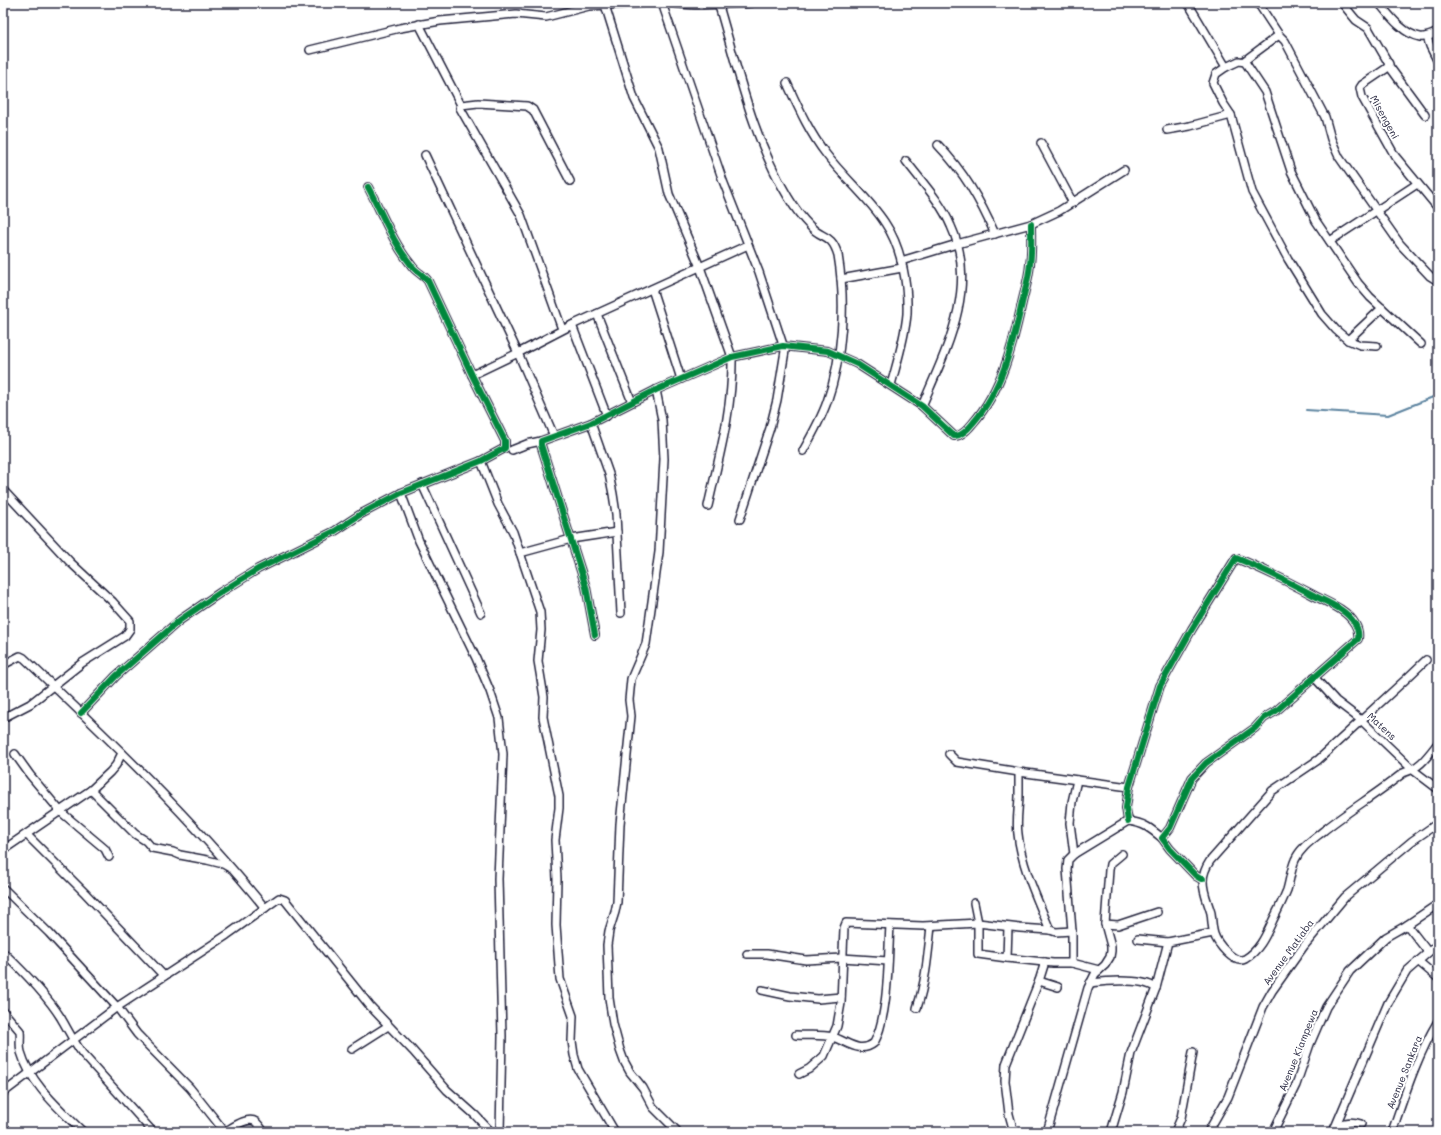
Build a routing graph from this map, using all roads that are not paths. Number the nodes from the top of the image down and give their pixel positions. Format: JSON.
{"nodes":[{"id":1,"x":645,"y":3,"type":"edge"},
{"id":2,"x":662,"y":3,"type":"edge"},
{"id":3,"x":673,"y":3,"type":"edge"},
{"id":4,"x":750,"y":3,"type":"edge"},
{"id":5,"x":1188,"y":3,"type":"edge"},
{"id":6,"x":1258,"y":3,"type":"edge"},
{"id":7,"x":1342,"y":3,"type":"edge"},
{"id":8,"x":1379,"y":3,"type":"edge"},
{"id":9,"x":605,"y":5,"type":"junction"},
{"id":10,"x":719,"y":6,"type":"junction"},
{"id":11,"x":419,"y":24,"type":"junction"},
{"id":12,"x":1438,"y":32,"type":"edge"},
{"id":13,"x":1279,"y":35,"type":"junction"},
{"id":14,"x":1427,"y":36,"type":"junction"},
{"id":15,"x":310,"y":50,"type":"dead end"},
{"id":16,"x":1244,"y":61,"type":"junction"},
{"id":17,"x":1438,"y":62,"type":"edge"},
{"id":18,"x":1389,"y":66,"type":"junction"},
{"id":19,"x":1226,"y":67,"type":"junction"},
{"id":20,"x":787,"y":82,"type":"dead end"},
{"id":21,"x":461,"y":105,"type":"junction"},
{"id":22,"x":1231,"y":115,"type":"junction"},
{"id":23,"x":1425,"y":115,"type":"dead end"},
{"id":24,"x":1167,"y":130,"type":"dead end"},
{"id":25,"x":1041,"y":143,"type":"dead end"},
{"id":26,"x":938,"y":145,"type":"dead end"},
{"id":27,"x":425,"y":155,"type":"dead end"},
{"id":28,"x":906,"y":161,"type":"dead end"},
{"id":29,"x":1124,"y":170,"type":"dead end"},
{"id":30,"x":570,"y":181,"type":"dead end"},
{"id":31,"x":1417,"y":184,"type":"junction"},
{"id":32,"x":368,"y":187,"type":"dead end"},
{"id":33,"x":1073,"y":203,"type":"junction"},
{"id":34,"x":1438,"y":208,"type":"edge"},
{"id":35,"x":1377,"y":210,"type":"junction"},
{"id":36,"x":1031,"y":224,"type":"junction"},
{"id":37,"x":995,"y":234,"type":"junction"},
{"id":38,"x":1330,"y":241,"type":"junction"},
{"id":39,"x":957,"y":244,"type":"junction"},
{"id":40,"x":748,"y":245,"type":"junction"},
{"id":41,"x":902,"y":264,"type":"junction"},
{"id":42,"x":700,"y":267,"type":"junction"},
{"id":43,"x":841,"y":279,"type":"junction"},
{"id":44,"x":1438,"y":281,"type":"edge"},
{"id":45,"x":652,"y":289,"type":"junction"},
{"id":46,"x":1382,"y":308,"type":"junction"},
{"id":47,"x":597,"y":314,"type":"junction"},
{"id":48,"x":572,"y":325,"type":"junction"},
{"id":49,"x":562,"y":329,"type":"junction"},
{"id":50,"x":1348,"y":340,"type":"junction"},
{"id":51,"x":1421,"y":344,"type":"dead end"},
{"id":52,"x":783,"y":346,"type":"junction"},
{"id":53,"x":1377,"y":346,"type":"dead end"},
{"id":54,"x":518,"y":353,"type":"junction"},
{"id":55,"x":838,"y":355,"type":"junction"},
{"id":56,"x":732,"y":357,"type":"junction"},
{"id":57,"x":472,"y":375,"type":"junction"},
{"id":58,"x":681,"y":379,"type":"junction"},
{"id":59,"x":891,"y":385,"type":"junction"},
{"id":60,"x":656,"y":390,"type":"junction"},
{"id":61,"x":632,"y":402,"type":"junction"},
{"id":62,"x":922,"y":406,"type":"junction"},
{"id":63,"x":607,"y":416,"type":"junction"},
{"id":64,"x":591,"y":423,"type":"junction"},
{"id":65,"x":554,"y":436,"type":"junction"},
{"id":66,"x":542,"y":441,"type":"junction"},
{"id":67,"x":512,"y":450,"type":"dead end"},
{"id":68,"x":803,"y":452,"type":"dead end"},
{"id":69,"x":481,"y":461,"type":"junction"},
{"id":70,"x":422,"y":484,"type":"junction"},
{"id":71,"x":3,"y":490,"type":"edge"},
{"id":72,"x":401,"y":493,"type":"junction"},
{"id":73,"x":708,"y":506,"type":"dead end"},
{"id":74,"x":740,"y":519,"type":"dead end"},
{"id":75,"x":617,"y":532,"type":"junction"},
{"id":76,"x":570,"y":540,"type":"junction"},
{"id":77,"x":520,"y":552,"type":"junction"},
{"id":78,"x":481,"y":613,"type":"dead end"},
{"id":79,"x":621,"y":613,"type":"dead end"},
{"id":80,"x":595,"y":635,"type":"dead end"},
{"id":81,"x":1426,"y":660,"type":"dead end"},
{"id":82,"x":3,"y":665,"type":"edge"},
{"id":83,"x":1314,"y":677,"type":"junction"},
{"id":84,"x":53,"y":686,"type":"junction"},
{"id":85,"x":81,"y":713,"type":"junction"},
{"id":86,"x":3,"y":718,"type":"edge"},
{"id":87,"x":1361,"y":720,"type":"junction"},
{"id":88,"x":1438,"y":743,"type":"edge"},
{"id":89,"x":122,"y":753,"type":"junction"},
{"id":90,"x":15,"y":754,"type":"dead end"},
{"id":91,"x":949,"y":754,"type":"dead end"},
{"id":92,"x":1413,"y":770,"type":"junction"},
{"id":93,"x":1019,"y":772,"type":"junction"},
{"id":94,"x":1076,"y":780,"type":"junction"},
{"id":95,"x":1129,"y":787,"type":"junction"},
{"id":96,"x":1438,"y":789,"type":"edge"},
{"id":97,"x":91,"y":790,"type":"junction"},
{"id":98,"x":61,"y":812,"type":"junction"},
{"id":99,"x":1128,"y":821,"type":"junction"},
{"id":100,"x":1438,"y":823,"type":"edge"},
{"id":101,"x":26,"y":835,"type":"junction"},
{"id":102,"x":1162,"y":838,"type":"junction"},
{"id":103,"x":3,"y":850,"type":"edge"},
{"id":104,"x":1074,"y":854,"type":"junction"},
{"id":105,"x":1122,"y":854,"type":"dead end"},
{"id":106,"x":109,"y":857,"type":"dead end"},
{"id":107,"x":236,"y":872,"type":"junction"},
{"id":108,"x":1203,"y":879,"type":"junction"},
{"id":109,"x":3,"y":888,"type":"edge"},
{"id":110,"x":974,"y":903,"type":"dead end"},
{"id":111,"x":1438,"y":904,"type":"edge"},
{"id":112,"x":265,"y":908,"type":"junction"},
{"id":113,"x":1157,"y":912,"type":"dead end"},
{"id":114,"x":978,"y":923,"type":"junction"},
{"id":115,"x":1105,"y":924,"type":"junction"},
{"id":116,"x":890,"y":925,"type":"junction"},
{"id":117,"x":1407,"y":925,"type":"junction"},
{"id":118,"x":931,"y":926,"type":"junction"},
{"id":119,"x":1008,"y":927,"type":"junction"},
{"id":120,"x":1050,"y":930,"type":"junction"},
{"id":121,"x":1072,"y":931,"type":"junction"},
{"id":122,"x":1213,"y":933,"type":"junction"},
{"id":123,"x":1138,"y":939,"type":"dead end"},
{"id":124,"x":1168,"y":942,"type":"junction"},
{"id":125,"x":1438,"y":944,"type":"edge"},
{"id":126,"x":3,"y":952,"type":"edge"},
{"id":127,"x":1428,"y":952,"type":"junction"},
{"id":128,"x":747,"y":954,"type":"dead end"},
{"id":129,"x":842,"y":958,"type":"junction"},
{"id":130,"x":1007,"y":958,"type":"junction"},
{"id":131,"x":888,"y":961,"type":"junction"},
{"id":132,"x":1418,"y":961,"type":"junction"},
{"id":133,"x":1045,"y":962,"type":"junction"},
{"id":134,"x":1072,"y":963,"type":"junction"},
{"id":135,"x":1099,"y":970,"type":"junction"},
{"id":136,"x":164,"y":976,"type":"junction"},
{"id":137,"x":1438,"y":978,"type":"edge"},
{"id":138,"x":1039,"y":981,"type":"junction"},
{"id":139,"x":1090,"y":984,"type":"junction"},
{"id":140,"x":1058,"y":987,"type":"dead end"},
{"id":141,"x":1156,"y":988,"type":"junction"},
{"id":142,"x":762,"y":990,"type":"dead end"},
{"id":143,"x":841,"y":997,"type":"junction"},
{"id":144,"x":117,"y":1007,"type":"junction"},
{"id":145,"x":916,"y":1008,"type":"dead end"},
{"id":146,"x":3,"y":1011,"type":"edge"},
{"id":147,"x":1438,"y":1021,"type":"edge"},
{"id":148,"x":388,"y":1026,"type":"junction"},
{"id":149,"x":796,"y":1035,"type":"dead end"},
{"id":150,"x":832,"y":1037,"type":"junction"},
{"id":151,"x":73,"y":1040,"type":"junction"},
{"id":152,"x":352,"y":1049,"type":"dead end"},
{"id":153,"x":1193,"y":1052,"type":"dead end"},
{"id":154,"x":30,"y":1073,"type":"junction"},
{"id":155,"x":799,"y":1074,"type":"dead end"},
{"id":156,"x":3,"y":1093,"type":"edge"},
{"id":157,"x":1361,"y":1124,"type":"dead end"},
{"id":158,"x":3,"y":1126,"type":"edge"},
{"id":159,"x":1334,"y":1130,"type":"edge"},
{"id":160,"x":9,"y":1132,"type":"edge"},
{"id":161,"x":83,"y":1132,"type":"edge"},
{"id":162,"x":153,"y":1132,"type":"edge"},
{"id":163,"x":224,"y":1132,"type":"edge"},
{"id":164,"x":264,"y":1132,"type":"edge"},
{"id":165,"x":491,"y":1132,"type":"edge"},
{"id":166,"x":500,"y":1132,"type":"edge"},
{"id":167,"x":615,"y":1132,"type":"edge"},
{"id":168,"x":678,"y":1132,"type":"edge"},
{"id":169,"x":1014,"y":1132,"type":"edge"},
{"id":170,"x":1047,"y":1132,"type":"edge"},
{"id":171,"x":1111,"y":1132,"type":"edge"},
{"id":172,"x":1175,"y":1132,"type":"edge"},
{"id":173,"x":1208,"y":1132,"type":"edge"},
{"id":174,"x":1273,"y":1132,"type":"edge"},
{"id":175,"x":1392,"y":1132,"type":"edge"}],
"edges":[{"from":1,"to":9,"type":"street"},
{"from":2,"to":40,"type":"street"},
{"from":3,"to":10,"type":"street"},
{"from":4,"to":10,"type":"street"},
{"from":5,"to":19,"type":"street"},
{"from":6,"to":13,"type":"street"},
{"from":7,"to":18,"type":"street"},
{"from":8,"to":14,"type":"street"},
{"from":9,"to":11,"type":"street"},
{"from":9,"to":42,"type":"street"},
{"from":10,"to":43,"type":"street"},
{"from":11,"to":15,"type":"street"},
{"from":11,"to":21,"type":"street"},
{"from":12,"to":14,"type":"street"},
{"from":13,"to":16,"type":"street"},
{"from":13,"to":35,"type":"street"},
{"from":14,"to":17,"type":"street"},
{"from":16,"to":19,"type":"street"},
{"from":16,"to":38,"type":"street"},
{"from":18,"to":23,"type":"street"},
{"from":18,"to":31,"type":"street","name":"Misengeni"},
{"from":19,"to":22,"type":"street"},
{"from":20,"to":41,"type":"street"},
{"from":21,"to":30,"type":"street"},
{"from":21,"to":49,"type":"street"},
{"from":22,"to":24,"type":"street"},
{"from":22,"to":50,"type":"street"},
{"from":25,"to":33,"type":"street"},
{"from":26,"to":37,"type":"street"},
{"from":27,"to":54,"type":"street"},
{"from":28,"to":39,"type":"street"},
{"from":29,"to":33,"type":"street"},
{"from":31,"to":34,"type":"street","name":"Misengeni"},
{"from":31,"to":35,"type":"street"},
{"from":32,"to":57,"type":"street"},
{"from":33,"to":36,"type":"street"},
{"from":35,"to":38,"type":"street"},
{"from":35,"to":44,"type":"street"},
{"from":36,"to":37,"type":"street"},
{"from":36,"to":62,"type":"street"},
{"from":37,"to":39,"type":"street"},
{"from":38,"to":46,"type":"street"},
{"from":39,"to":41,"type":"street"},
{"from":39,"to":62,"type":"street"},
{"from":40,"to":42,"type":"street"},
{"from":40,"to":52,"type":"street"},
{"from":41,"to":43,"type":"street"},
{"from":41,"to":59,"type":"street"},
{"from":42,"to":45,"type":"street"},
{"from":42,"to":56,"type":"street"},
{"from":43,"to":55,"type":"street"},
{"from":45,"to":47,"type":"street"},
{"from":45,"to":58,"type":"street"},
{"from":46,"to":50,"type":"street"},
{"from":46,"to":51,"type":"street"},
{"from":47,"to":48,"type":"street"},
{"from":47,"to":61,"type":"street"},
{"from":48,"to":49,"type":"street"},
{"from":48,"to":63,"type":"street"},
{"from":49,"to":54,"type":"street"},
{"from":50,"to":53,"type":"street"},
{"from":52,"to":55,"type":"street"},
{"from":52,"to":56,"type":"street"},
{"from":52,"to":74,"type":"street"},
{"from":54,"to":57,"type":"street"},
{"from":54,"to":65,"type":"street"},
{"from":55,"to":59,"type":"street"},
{"from":55,"to":68,"type":"street"},
{"from":56,"to":58,"type":"street"},
{"from":56,"to":73,"type":"street"},
{"from":57,"to":69,"type":"street"},
{"from":58,"to":60,"type":"street"},
{"from":59,"to":62,"type":"street"},
{"from":60,"to":61,"type":"street"},
{"from":60,"to":168,"type":"street"},
{"from":61,"to":63,"type":"street"},
{"from":63,"to":64,"type":"street"},
{"from":64,"to":65,"type":"street"},
{"from":64,"to":75,"type":"street"},
{"from":65,"to":66,"type":"street"},
{"from":66,"to":67,"type":"street"},
{"from":66,"to":76,"type":"street"},
{"from":69,"to":70,"type":"street"},
{"from":69,"to":77,"type":"street"},
{"from":70,"to":72,"type":"street"},
{"from":70,"to":78,"type":"street"},
{"from":71,"to":84,"type":"street"},
{"from":72,"to":85,"type":"street"},
{"from":72,"to":166,"type":"street"},
{"from":75,"to":76,"type":"street"},
{"from":75,"to":79,"type":"street"},
{"from":76,"to":77,"type":"street"},
{"from":76,"to":80,"type":"street"},
{"from":77,"to":167,"type":"street"},
{"from":81,"to":87,"type":"street"},
{"from":82,"to":84,"type":"street"},
{"from":83,"to":87,"type":"street","name":"Matens"},
{"from":83,"to":95,"type":"street"},
{"from":83,"to":102,"type":"street"},
{"from":84,"to":85,"type":"street"},
{"from":84,"to":86,"type":"street"},
{"from":85,"to":89,"type":"street"},
{"from":87,"to":92,"type":"street","name":"Matens"},
{"from":87,"to":108,"type":"street"},
{"from":88,"to":92,"type":"street"},
{"from":89,"to":97,"type":"street"},
{"from":89,"to":107,"type":"street"},
{"from":90,"to":98,"type":"street"},
{"from":91,"to":93,"type":"street"},
{"from":92,"to":96,"type":"street","name":"Matens"},
{"from":92,"to":122,"type":"street"},
{"from":93,"to":94,"type":"street"},
{"from":93,"to":120,"type":"street"},
{"from":94,"to":95,"type":"street"},
{"from":94,"to":104,"type":"street"},
{"from":95,"to":99,"type":"street"},
{"from":97,"to":98,"type":"street"},
{"from":97,"to":107,"type":"street"},
{"from":98,"to":101,"type":"street"},
{"from":98,"to":106,"type":"street"},
{"from":99,"to":102,"type":"street"},
{"from":99,"to":104,"type":"street"},
{"from":100,"to":173,"type":"street","name":"Avenue Matiaba"},
{"from":101,"to":103,"type":"street"},
{"from":101,"to":136,"type":"street"},
{"from":102,"to":108,"type":"street"},
{"from":104,"to":121,"type":"street"},
{"from":105,"to":115,"type":"street"},
{"from":107,"to":112,"type":"street"},
{"from":108,"to":122,"type":"street"},
{"from":109,"to":144,"type":"street"},
{"from":110,"to":114,"type":"street"},
{"from":111,"to":117,"type":"street","name":"Avenue Kiampewa"},
{"from":112,"to":136,"type":"street"},
{"from":112,"to":148,"type":"street"},
{"from":113,"to":115,"type":"street"},
{"from":114,"to":118,"type":"street"},
{"from":114,"to":119,"type":"street"},
{"from":114,"to":130,"type":"street"},
{"from":115,"to":135,"type":"street"},
{"from":116,"to":118,"type":"street"},
{"from":116,"to":129,"type":"street"},
{"from":116,"to":131,"type":"street"},
{"from":117,"to":127,"type":"street"},
{"from":117,"to":174,"type":"street","name":"Avenue Kiampewa"},
{"from":118,"to":145,"type":"street"},
{"from":119,"to":120,"type":"street"},
{"from":119,"to":130,"type":"street"},
{"from":120,"to":121,"type":"street"},
{"from":121,"to":134,"type":"street"},
{"from":122,"to":124,"type":"street"},
{"from":123,"to":124,"type":"street"},
{"from":124,"to":141,"type":"street"},
{"from":125,"to":127,"type":"street"},
{"from":126,"to":151,"type":"street"},
{"from":127,"to":132,"type":"street"},
{"from":128,"to":129,"type":"street"},
{"from":129,"to":131,"type":"street"},
{"from":129,"to":143,"type":"street"},
{"from":130,"to":133,"type":"street"},
{"from":131,"to":150,"type":"street"},
{"from":132,"to":137,"type":"street"},
{"from":132,"to":159,"type":"street"},
{"from":133,"to":134,"type":"street"},
{"from":133,"to":138,"type":"street"},
{"from":134,"to":135,"type":"street"},
{"from":135,"to":139,"type":"street"},
{"from":136,"to":144,"type":"street"},
{"from":138,"to":140,"type":"street"},
{"from":138,"to":169,"type":"street"},
{"from":139,"to":141,"type":"street"},
{"from":139,"to":170,"type":"street"},
{"from":141,"to":171,"type":"street"},
{"from":142,"to":143,"type":"street"},
{"from":143,"to":150,"type":"street"},
{"from":144,"to":151,"type":"street"},
{"from":144,"to":163,"type":"street"},
{"from":146,"to":154,"type":"street"},
{"from":147,"to":175,"type":"street","name":"Avenue Sankara"},
{"from":148,"to":152,"type":"street"},
{"from":148,"to":165,"type":"street"},
{"from":149,"to":150,"type":"street"},
{"from":150,"to":155,"type":"street"},
{"from":151,"to":154,"type":"street"},
{"from":151,"to":162,"type":"street"},
{"from":153,"to":172,"type":"street"},
{"from":154,"to":156,"type":"street"},
{"from":154,"to":161,"type":"street"},
{"from":157,"to":159,"type":"street"},
{"from":158,"to":160,"type":"street"},
{"from":163,"to":164,"type":"street"}]}
